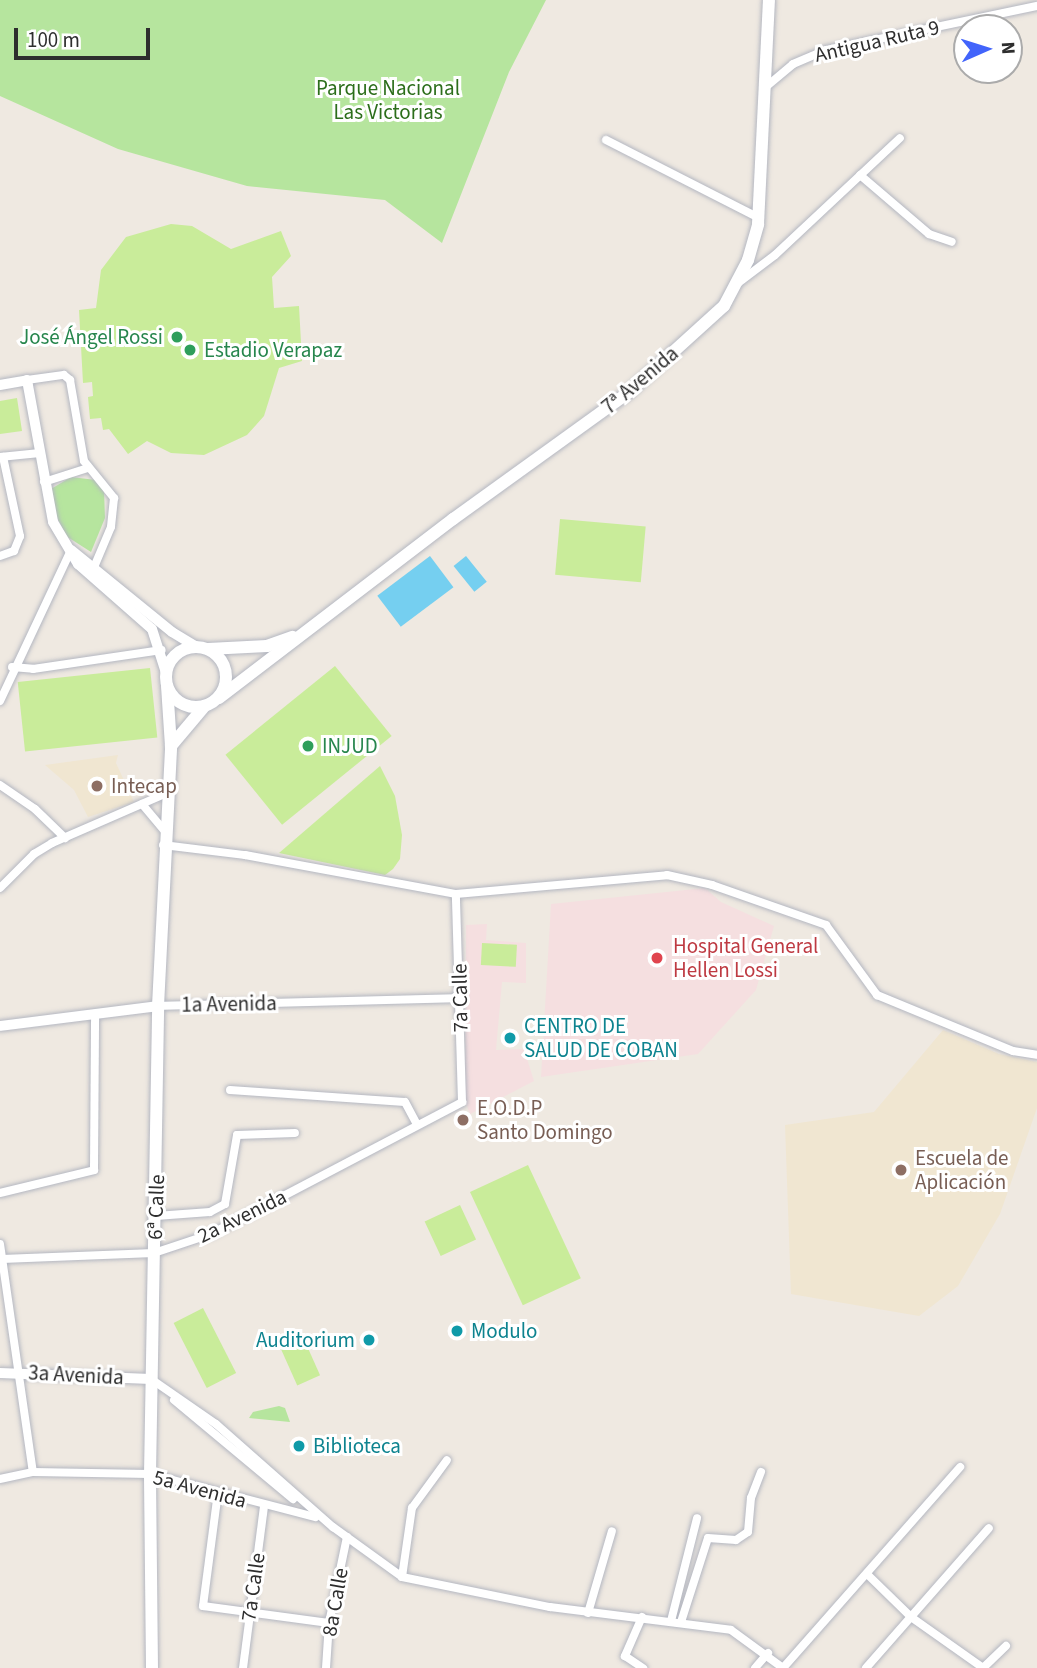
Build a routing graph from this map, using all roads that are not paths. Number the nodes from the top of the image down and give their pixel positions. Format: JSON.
{"nodes":[{"id":1,"x":769,"y":0,"type":"edge"},
{"id":2,"x":1037,"y":6,"type":"edge"},
{"id":3,"x":767,"y":86,"type":"junction"},
{"id":4,"x":900,"y":138,"type":"dead end"},
{"id":5,"x":606,"y":139,"type":"dead end"},
{"id":6,"x":860,"y":175,"type":"junction"},
{"id":7,"x":759,"y":218,"type":"junction"},
{"id":8,"x":952,"y":242,"type":"dead end"},
{"id":9,"x":738,"y":283,"type":"junction"},
{"id":10,"x":27,"y":380,"type":"junction"},
{"id":11,"x":0,"y":385,"type":"edge"},
{"id":12,"x":40,"y":453,"type":"junction"},
{"id":13,"x":1,"y":457,"type":"edge"},
{"id":14,"x":88,"y":468,"type":"junction"},
{"id":15,"x":44,"y":482,"type":"junction"},
{"id":16,"x":71,"y":550,"type":"junction"},
{"id":17,"x":0,"y":556,"type":"edge"},
{"id":18,"x":93,"y":570,"type":"junction"},
{"id":19,"x":299,"y":634,"type":"junction"},
{"id":20,"x":203,"y":648,"type":"junction"},
{"id":21,"x":162,"y":650,"type":"junction"},
{"id":22,"x":12,"y":667,"type":"junction"},
{"id":23,"x":166,"y":680,"type":"junction"},
{"id":24,"x":219,"y":698,"type":"junction"},
{"id":25,"x":0,"y":701,"type":"edge"},
{"id":26,"x":204,"y":707,"type":"junction"},
{"id":27,"x":171,"y":746,"type":"junction"},
{"id":28,"x":0,"y":785,"type":"edge"},
{"id":29,"x":167,"y":793,"type":"junction"},
{"id":30,"x":142,"y":804,"type":"junction"},
{"id":31,"x":164,"y":830,"type":"junction"},
{"id":32,"x":65,"y":838,"type":"junction"},
{"id":33,"x":162,"y":845,"type":"junction"},
{"id":34,"x":0,"y":888,"type":"edge"},
{"id":35,"x":456,"y":894,"type":"junction"},
{"id":36,"x":460,"y":998,"type":"junction"},
{"id":37,"x":158,"y":1006,"type":"junction"},
{"id":38,"x":95,"y":1014,"type":"junction"},
{"id":39,"x":0,"y":1026,"type":"edge"},
{"id":40,"x":1037,"y":1055,"type":"edge"},
{"id":41,"x":230,"y":1090,"type":"dead end"},
{"id":42,"x":462,"y":1102,"type":"joint"},
{"id":43,"x":417,"y":1125,"type":"junction"},
{"id":44,"x":295,"y":1133,"type":"dead end"},
{"id":45,"x":0,"y":1193,"type":"edge"},
{"id":46,"x":156,"y":1216,"type":"junction"},
{"id":47,"x":0,"y":1244,"type":"edge"},
{"id":48,"x":154,"y":1253,"type":"junction"},
{"id":49,"x":2,"y":1259,"type":"junction"},
{"id":50,"x":19,"y":1372,"type":"junction"},
{"id":51,"x":0,"y":1373,"type":"edge"},
{"id":52,"x":151,"y":1379,"type":"junction"},
{"id":53,"x":447,"y":1460,"type":"dead end"},
{"id":54,"x":960,"y":1466,"type":"dead end"},
{"id":55,"x":33,"y":1472,"type":"junction"},
{"id":56,"x":761,"y":1472,"type":"dead end"},
{"id":57,"x":150,"y":1474,"type":"junction"},
{"id":58,"x":0,"y":1479,"type":"edge"},
{"id":59,"x":218,"y":1492,"type":"junction"},
{"id":60,"x":264,"y":1506,"type":"junction"},
{"id":61,"x":315,"y":1517,"type":"junction"},
{"id":62,"x":697,"y":1518,"type":"dead end"},
{"id":63,"x":333,"y":1527,"type":"junction"},
{"id":64,"x":989,"y":1528,"type":"dead end"},
{"id":65,"x":612,"y":1531,"type":"dead end"},
{"id":66,"x":347,"y":1537,"type":"junction"},
{"id":67,"x":868,"y":1575,"type":"junction"},
{"id":68,"x":402,"y":1577,"type":"junction"},
{"id":69,"x":248,"y":1611,"type":"junction"},
{"id":70,"x":588,"y":1612,"type":"junction"},
{"id":71,"x":642,"y":1617,"type":"junction"},
{"id":72,"x":911,"y":1617,"type":"junction"},
{"id":73,"x":671,"y":1621,"type":"junction"},
{"id":74,"x":681,"y":1622,"type":"junction"},
{"id":75,"x":329,"y":1623,"type":"junction"},
{"id":76,"x":1006,"y":1646,"type":"dead end"},
{"id":77,"x":768,"y":1653,"type":"junction"},
{"id":78,"x":152,"y":1668,"type":"edge"},
{"id":79,"x":243,"y":1668,"type":"edge"},
{"id":80,"x":326,"y":1668,"type":"edge"},
{"id":81,"x":643,"y":1668,"type":"edge"},
{"id":82,"x":755,"y":1668,"type":"edge"},
{"id":83,"x":866,"y":1668,"type":"edge"},
{"id":84,"x":983,"y":1668,"type":"edge"}],
"edges":[{"from":1,"to":3,"type":"main road","name":"7ª Avenida"},
{"from":2,"to":3,"type":"street","name":"Antigua Ruta 9"},
{"from":3,"to":7,"type":"main road","name":"7ª Avenida"},
{"from":4,"to":6,"type":"street"},
{"from":5,"to":7,"type":"street"},
{"from":6,"to":8,"type":"street"},
{"from":6,"to":9,"type":"street"},
{"from":7,"to":9,"type":"main road","name":"7ª Avenida"},
{"from":9,"to":19,"type":"main road","name":"7ª Avenida"},
{"from":10,"to":11,"type":"street"},
{"from":10,"to":12,"type":"street"},
{"from":10,"to":14,"type":"street"},
{"from":12,"to":13,"type":"street"},
{"from":12,"to":15,"type":"street"},
{"from":13,"to":17,"type":"street"},
{"from":14,"to":15,"type":"street"},
{"from":14,"to":18,"type":"street"},
{"from":15,"to":16,"type":"street"},
{"from":16,"to":18,"type":"street"},
{"from":16,"to":22,"type":"street"},
{"from":18,"to":20,"type":"street"},
{"from":18,"to":21,"type":"street"},
{"from":19,"to":20,"type":"main road","name":"7ª Avenida"},
{"from":19,"to":24,"type":"main road","name":"7ª Avenida"},
{"from":20,"to":23,"type":"main road"},
{"from":20,"to":24,"type":"main road"},
{"from":21,"to":22,"type":"street"},
{"from":21,"to":23,"type":"street"},
{"from":22,"to":25,"type":"street"},
{"from":23,"to":26,"type":"main road"},
{"from":23,"to":27,"type":"main road","name":"6ª Calle"},
{"from":24,"to":26,"type":"main road"},
{"from":26,"to":27,"type":"main road"},
{"from":27,"to":29,"type":"main road","name":"6ª Calle"},
{"from":28,"to":32,"type":"street"},
{"from":29,"to":30,"type":"street"},
{"from":29,"to":31,"type":"main road","name":"6ª Calle"},
{"from":30,"to":31,"type":"street"},
{"from":30,"to":32,"type":"street"},
{"from":31,"to":33,"type":"main road","name":"6ª Calle"},
{"from":32,"to":34,"type":"street"},
{"from":33,"to":35,"type":"street"},
{"from":33,"to":37,"type":"main road","name":"6ª Calle"},
{"from":35,"to":36,"type":"street","name":"7a Calle"},
{"from":35,"to":40,"type":"street"},
{"from":36,"to":37,"type":"street","name":"1a Avenida"},
{"from":36,"to":42,"type":"street","name":"7a Calle"},
{"from":37,"to":38,"type":"street","name":"1a Avenida"},
{"from":37,"to":46,"type":"main road","name":"6ª Calle"},
{"from":38,"to":39,"type":"street","name":"1a Avenida"},
{"from":38,"to":45,"type":"street"},
{"from":41,"to":43,"type":"street"},
{"from":42,"to":43,"type":"street","name":"2a Avenida"},
{"from":43,"to":48,"type":"street","name":"2a Avenida"},
{"from":44,"to":46,"type":"street"},
{"from":46,"to":48,"type":"main road","name":"6ª Calle"},
{"from":47,"to":49,"type":"street"},
{"from":48,"to":49,"type":"street","name":"2a Avenida"},
{"from":48,"to":52,"type":"main road","name":"6ª Calle"},
{"from":49,"to":50,"type":"street"},
{"from":50,"to":51,"type":"street","name":"3a Avenida"},
{"from":50,"to":52,"type":"street","name":"3a Avenida"},
{"from":50,"to":55,"type":"street"},
{"from":52,"to":57,"type":"main road","name":"6ª Calle"},
{"from":52,"to":61,"type":"street"},
{"from":52,"to":63,"type":"street"},
{"from":53,"to":68,"type":"street"},
{"from":54,"to":67,"type":"street"},
{"from":55,"to":57,"type":"street","name":"5a Avenida"},
{"from":55,"to":58,"type":"street","name":"5a Avenida"},
{"from":56,"to":74,"type":"street"},
{"from":57,"to":59,"type":"street","name":"5a Avenida"},
{"from":57,"to":78,"type":"main road","name":"6ª Calle"},
{"from":59,"to":60,"type":"street","name":"5a Avenida"},
{"from":59,"to":69,"type":"street"},
{"from":60,"to":61,"type":"street","name":"5a Avenida"},
{"from":60,"to":69,"type":"street","name":"7a Calle"},
{"from":61,"to":63,"type":"street"},
{"from":62,"to":73,"type":"street"},
{"from":63,"to":66,"type":"street"},
{"from":64,"to":72,"type":"street"},
{"from":65,"to":70,"type":"street"},
{"from":66,"to":68,"type":"street"},
{"from":66,"to":75,"type":"street","name":"8a Calle"},
{"from":67,"to":72,"type":"street"},
{"from":67,"to":77,"type":"street"},
{"from":68,"to":70,"type":"street"},
{"from":69,"to":75,"type":"street"},
{"from":69,"to":79,"type":"street","name":"7a Calle"},
{"from":70,"to":71,"type":"street"},
{"from":71,"to":73,"type":"street"},
{"from":71,"to":81,"type":"street"},
{"from":72,"to":83,"type":"street"},
{"from":72,"to":84,"type":"street"},
{"from":73,"to":74,"type":"street"},
{"from":74,"to":77,"type":"street"},
{"from":75,"to":80,"type":"street","name":"8a Calle"},
{"from":76,"to":84,"type":"street"},
{"from":77,"to":82,"type":"street"}]}
